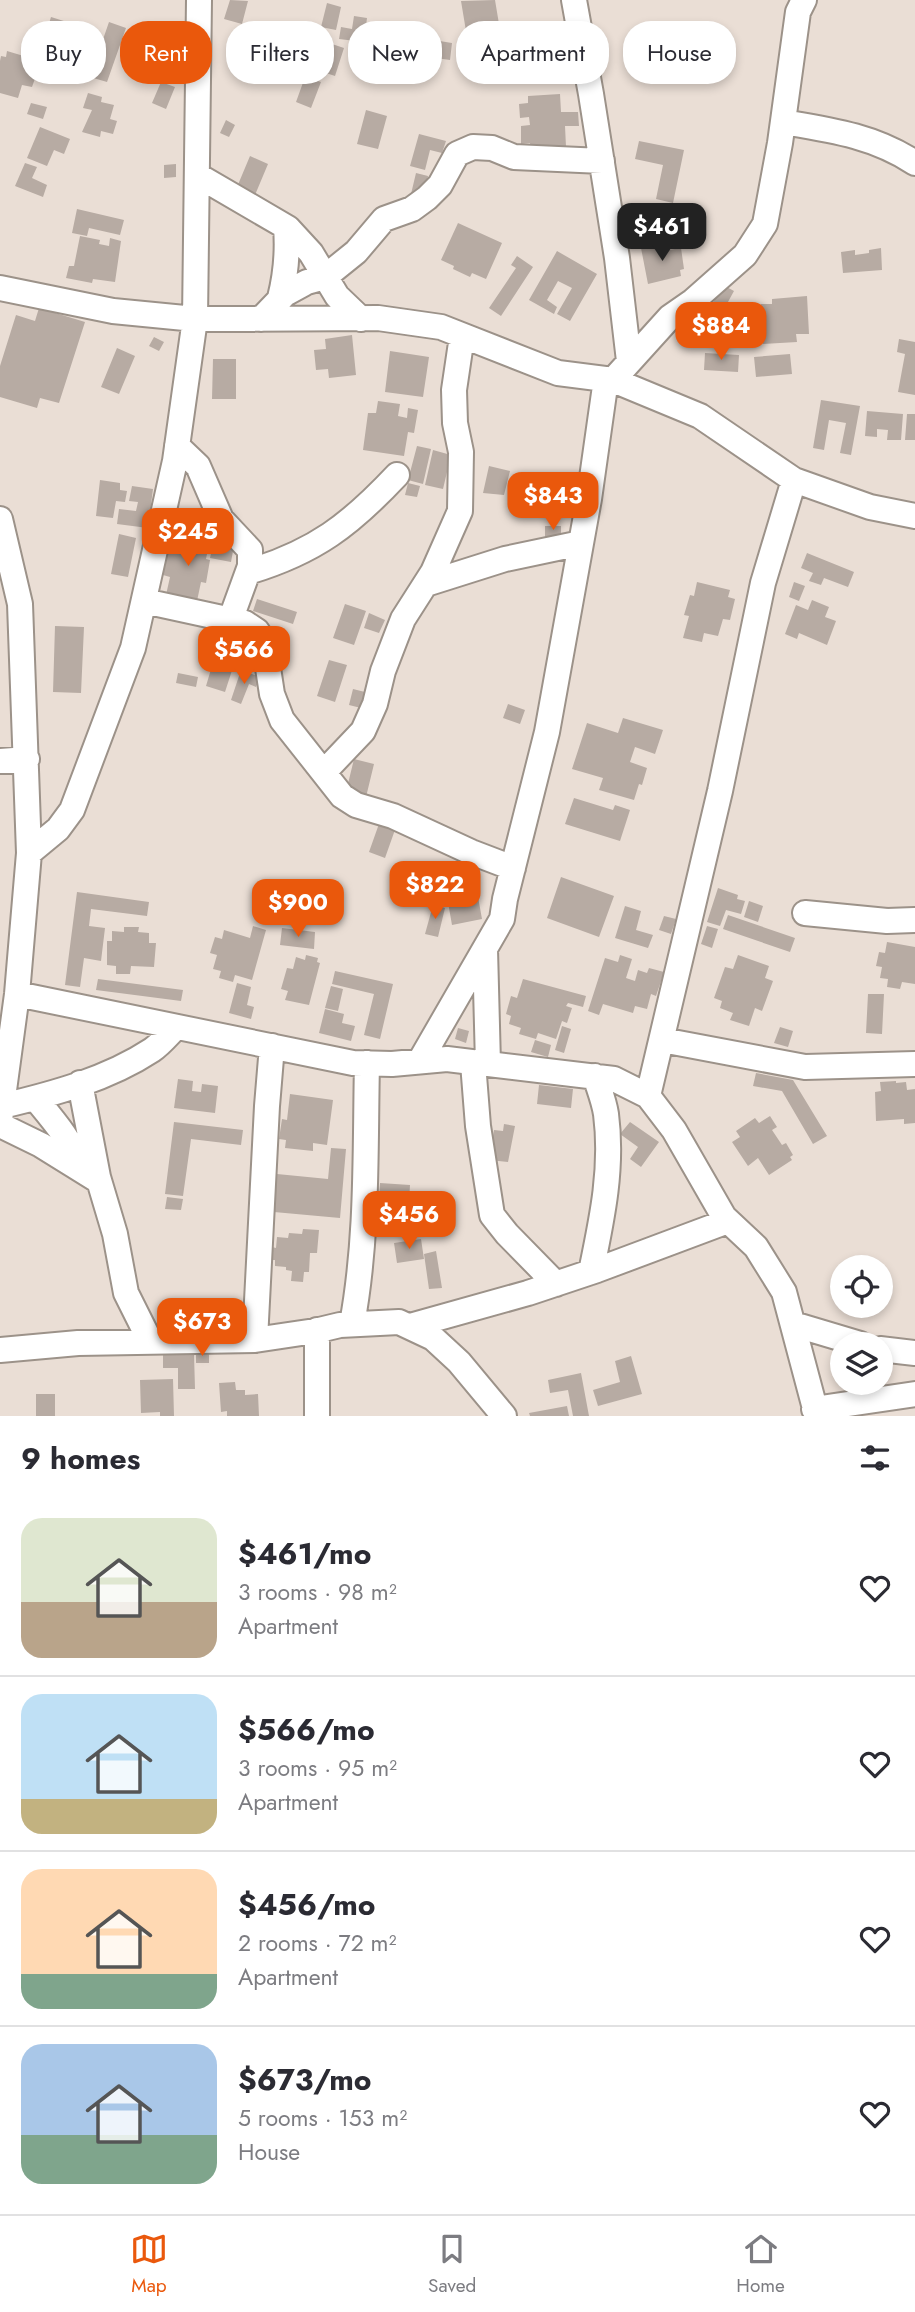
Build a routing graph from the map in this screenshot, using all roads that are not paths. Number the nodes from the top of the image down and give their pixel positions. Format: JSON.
{"nodes":[{"id":1,"x":199,"y":0,"type":"edge"},
{"id":2,"x":574,"y":0,"type":"edge"},
{"id":3,"x":799,"y":2,"type":"edge"},
{"id":4,"x":783,"y":122,"type":"junction"},
{"id":5,"x":602,"y":161,"type":"junction"},
{"id":6,"x":915,"y":163,"type":"edge"},
{"id":7,"x":197,"y":175,"type":"junction"},
{"id":8,"x":286,"y":227,"type":"junction"},
{"id":9,"x":326,"y":277,"type":"junction"},
{"id":10,"x":0,"y":288,"type":"edge"},
{"id":11,"x":280,"y":298,"type":"junction"},
{"id":12,"x":361,"y":318,"type":"junction"},
{"id":13,"x":194,"y":319,"type":"junction"},
{"id":14,"x":261,"y":319,"type":"junction"},
{"id":15,"x":462,"y":335,"type":"junction"},
{"id":16,"x":629,"y":361,"type":"junction"},
{"id":17,"x":609,"y":380,"type":"junction"},
{"id":18,"x":177,"y":446,"type":"junction"},
{"id":19,"x":397,"y":475,"type":"dead end"},
{"id":20,"x":794,"y":480,"type":"junction"},
{"id":21,"x":904,"y":514,"type":"edge"},
{"id":22,"x":0,"y":519,"type":"edge"},
{"id":23,"x":915,"y":536,"type":"edge"},
{"id":24,"x":581,"y":543,"type":"junction"},
{"id":25,"x":248,"y":572,"type":"junction"},
{"id":26,"x":426,"y":584,"type":"junction"},
{"id":27,"x":144,"y":601,"type":"junction"},
{"id":28,"x":230,"y":621,"type":"junction"},
{"id":29,"x":27,"y":759,"type":"junction"},
{"id":30,"x":0,"y":761,"type":"edge"},
{"id":31,"x":324,"y":772,"type":"junction"},
{"id":32,"x":29,"y":853,"type":"junction"},
{"id":33,"x":513,"y":868,"type":"junction"},
{"id":34,"x":805,"y":914,"type":"dead end"},
{"id":35,"x":915,"y":920,"type":"edge"},
{"id":36,"x":485,"y":948,"type":"junction"},
{"id":37,"x":17,"y":995,"type":"junction"},
{"id":38,"x":176,"y":1027,"type":"junction"},
{"id":39,"x":662,"y":1040,"type":"junction"},
{"id":40,"x":5,"y":1046,"type":"edge"},
{"id":41,"x":272,"y":1046,"type":"junction"},
{"id":42,"x":420,"y":1062,"type":"junction"},
{"id":43,"x":367,"y":1063,"type":"junction"},
{"id":44,"x":481,"y":1063,"type":"junction"},
{"id":45,"x":915,"y":1064,"type":"edge"},
{"id":46,"x":595,"y":1076,"type":"junction"},
{"id":47,"x":80,"y":1083,"type":"junction"},
{"id":48,"x":648,"y":1096,"type":"junction"},
{"id":49,"x":35,"y":1098,"type":"junction"},
{"id":50,"x":1,"y":1117,"type":"edge"},
{"id":51,"x":91,"y":1175,"type":"junction"},
{"id":52,"x":728,"y":1221,"type":"junction"},
{"id":53,"x":591,"y":1272,"type":"junction"},
{"id":54,"x":556,"y":1284,"type":"junction"},
{"id":55,"x":352,"y":1324,"type":"junction"},
{"id":56,"x":793,"y":1324,"type":"junction"},
{"id":57,"x":410,"y":1326,"type":"junction"},
{"id":58,"x":317,"y":1330,"type":"junction"},
{"id":59,"x":830,"y":1335,"type":"edge"},
{"id":60,"x":255,"y":1340,"type":"junction"},
{"id":61,"x":150,"y":1341,"type":"junction"},
{"id":62,"x":0,"y":1350,"type":"edge"},
{"id":63,"x":893,"y":1350,"type":"edge"},
{"id":64,"x":915,"y":1353,"type":"edge"},
{"id":65,"x":915,"y":1395,"type":"edge"},
{"id":66,"x":816,"y":1413,"type":"edge"},
{"id":67,"x":317,"y":1416,"type":"edge"},
{"id":68,"x":504,"y":1416,"type":"edge"}],
"edges":[{"from":1,"to":7,"type":"street"},
{"from":2,"to":5,"type":"street"},
{"from":3,"to":4,"type":"street"},
{"from":4,"to":6,"type":"street"},
{"from":4,"to":16,"type":"street"},
{"from":5,"to":9,"type":"street"},
{"from":5,"to":16,"type":"street"},
{"from":7,"to":8,"type":"street"},
{"from":7,"to":13,"type":"street"},
{"from":8,"to":9,"type":"street"},
{"from":8,"to":11,"type":"street"},
{"from":9,"to":11,"type":"street"},
{"from":9,"to":12,"type":"street"},
{"from":10,"to":13,"type":"street"},
{"from":11,"to":14,"type":"street"},
{"from":12,"to":14,"type":"street"},
{"from":12,"to":15,"type":"street"},
{"from":13,"to":14,"type":"street"},
{"from":13,"to":18,"type":"street"},
{"from":15,"to":17,"type":"street"},
{"from":15,"to":26,"type":"street"},
{"from":16,"to":17,"type":"street"},
{"from":17,"to":20,"type":"street"},
{"from":17,"to":24,"type":"street"},
{"from":18,"to":25,"type":"street"},
{"from":18,"to":27,"type":"street"},
{"from":19,"to":25,"type":"street"},
{"from":20,"to":21,"type":"street"},
{"from":20,"to":39,"type":"street"},
{"from":21,"to":23,"type":"street"},
{"from":22,"to":29,"type":"street"},
{"from":24,"to":26,"type":"street"},
{"from":24,"to":33,"type":"street"},
{"from":25,"to":28,"type":"street"},
{"from":26,"to":31,"type":"street"},
{"from":27,"to":28,"type":"street"},
{"from":27,"to":32,"type":"street"},
{"from":28,"to":31,"type":"street"},
{"from":29,"to":30,"type":"street"},
{"from":29,"to":32,"type":"street"},
{"from":31,"to":33,"type":"street"},
{"from":32,"to":37,"type":"street"},
{"from":33,"to":36,"type":"street"},
{"from":34,"to":35,"type":"street"},
{"from":36,"to":42,"type":"street"},
{"from":36,"to":44,"type":"street"},
{"from":37,"to":38,"type":"street"},
{"from":37,"to":40,"type":"street"},
{"from":38,"to":41,"type":"street"},
{"from":38,"to":47,"type":"street"},
{"from":39,"to":45,"type":"street"},
{"from":39,"to":48,"type":"street"},
{"from":40,"to":50,"type":"street"},
{"from":41,"to":43,"type":"street"},
{"from":41,"to":60,"type":"street"},
{"from":42,"to":43,"type":"street"},
{"from":42,"to":44,"type":"street"},
{"from":43,"to":55,"type":"street"},
{"from":44,"to":46,"type":"street"},
{"from":44,"to":54,"type":"street"},
{"from":46,"to":48,"type":"street"},
{"from":46,"to":53,"type":"street"},
{"from":47,"to":49,"type":"street"},
{"from":47,"to":51,"type":"street"},
{"from":48,"to":52,"type":"street"},
{"from":49,"to":50,"type":"street"},
{"from":49,"to":51,"type":"street"},
{"from":50,"to":51,"type":"street"},
{"from":51,"to":61,"type":"street"},
{"from":52,"to":53,"type":"street"},
{"from":52,"to":56,"type":"street"},
{"from":53,"to":54,"type":"street"},
{"from":54,"to":57,"type":"street"},
{"from":55,"to":57,"type":"street"},
{"from":55,"to":58,"type":"street"},
{"from":56,"to":59,"type":"street"},
{"from":56,"to":66,"type":"street"},
{"from":57,"to":68,"type":"street"},
{"from":58,"to":60,"type":"street"},
{"from":58,"to":67,"type":"street"},
{"from":60,"to":61,"type":"street"},
{"from":61,"to":62,"type":"street"},
{"from":63,"to":64,"type":"street"},
{"from":65,"to":66,"type":"street"}]}
